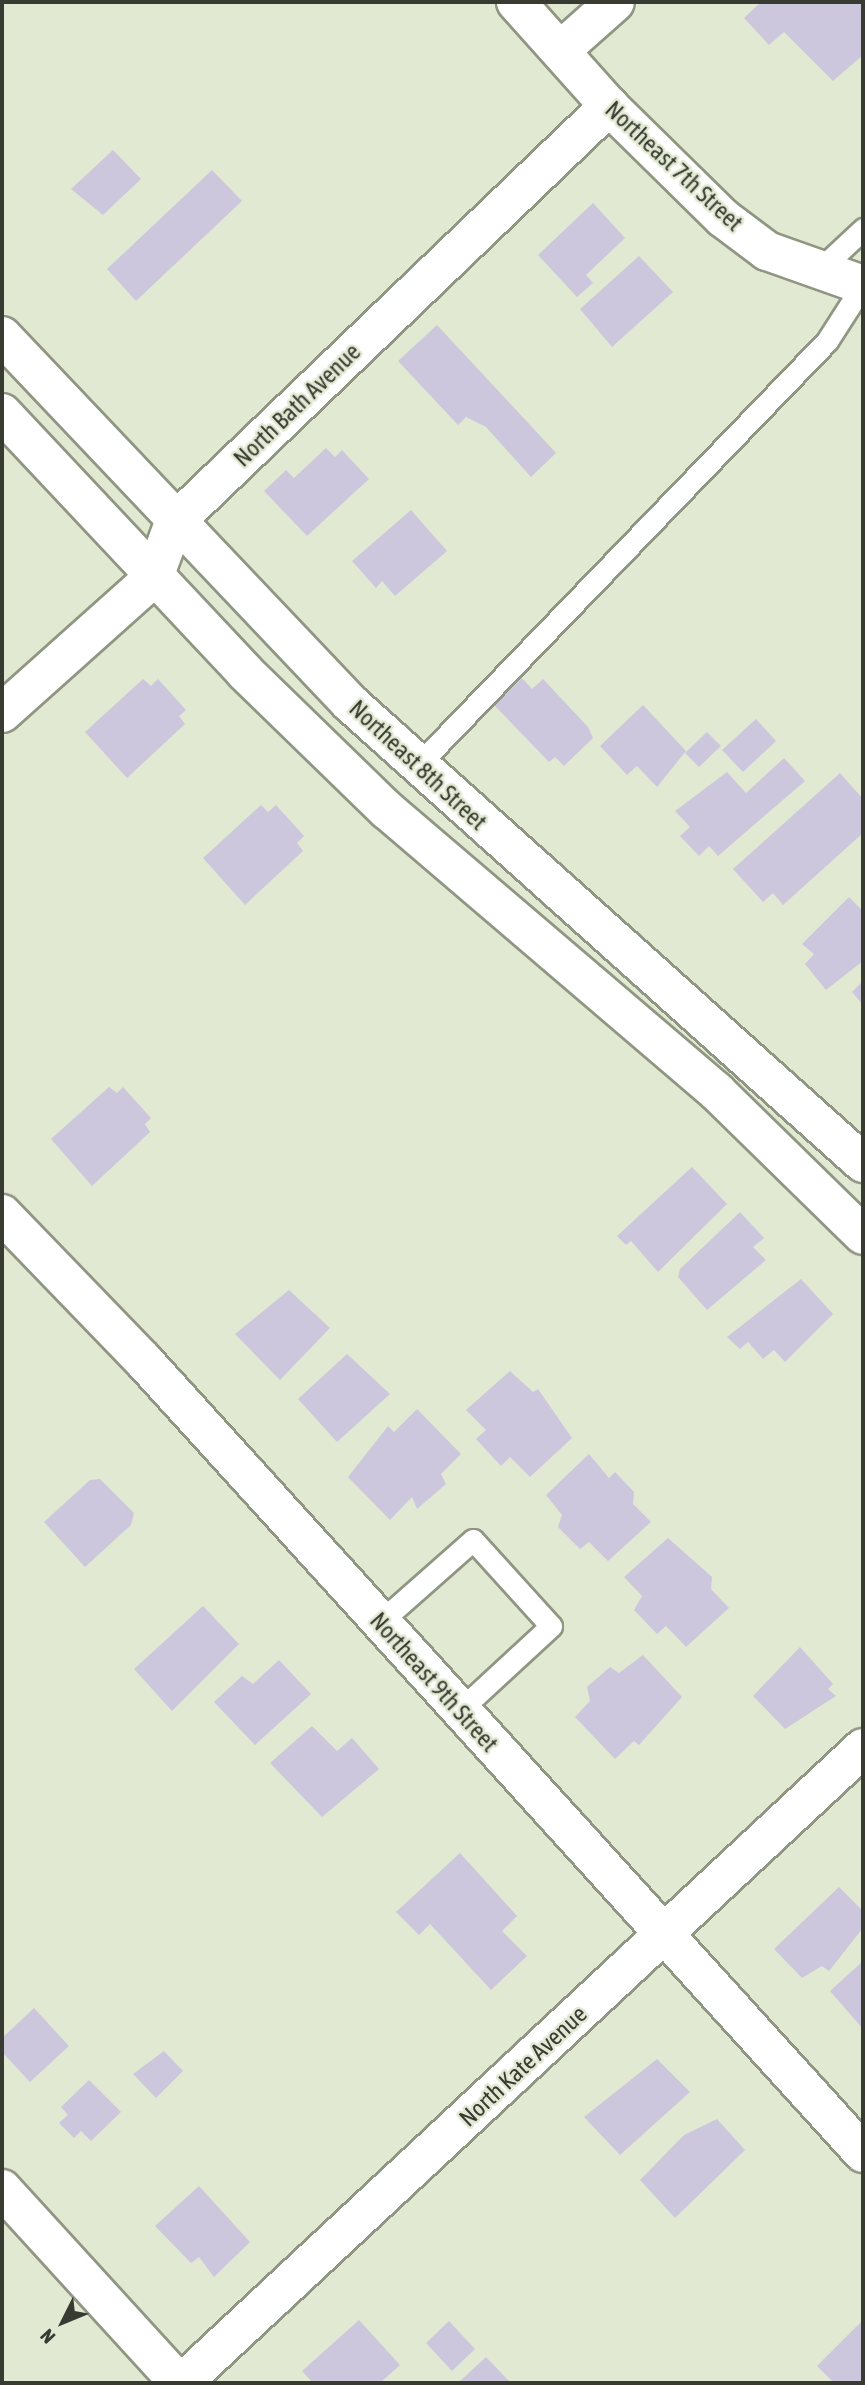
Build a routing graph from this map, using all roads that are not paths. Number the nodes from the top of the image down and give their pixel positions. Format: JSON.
{"nodes":[{"id":1,"x":516,"y":2,"type":"edge"},
{"id":2,"x":615,"y":2,"type":"edge"},
{"id":3,"x":561,"y":50,"type":"junction"},
{"id":4,"x":608,"y":106,"type":"junction"},
{"id":5,"x":863,"y":229,"type":"edge"},
{"id":6,"x":818,"y":271,"type":"junction"},
{"id":7,"x":863,"y":285,"type":"edge"},
{"id":8,"x":2,"y":336,"type":"edge"},
{"id":9,"x":2,"y":413,"type":"edge"},
{"id":10,"x":174,"y":523,"type":"junction"},
{"id":11,"x":154,"y":577,"type":"junction"},
{"id":12,"x":2,"y":713,"type":"edge"},
{"id":13,"x":417,"y":766,"type":"junction"},
{"id":14,"x":863,"y":1163,"type":"edge"},
{"id":15,"x":2,"y":1214,"type":"edge"},
{"id":16,"x":863,"y":1235,"type":"edge"},
{"id":17,"x":380,"y":1622,"type":"junction"},
{"id":18,"x":460,"y":1710,"type":"junction"},
{"id":19,"x":863,"y":1748,"type":"edge"},
{"id":20,"x":664,"y":1936,"type":"junction"},
{"id":21,"x":863,"y":2153,"type":"edge"},
{"id":22,"x":2,"y":2189,"type":"edge"},
{"id":23,"x":181,"y":2383,"type":"edge"}],
"edges":[{"from":1,"to":3,"type":"street","name":"Northeast 7th Street"},
{"from":2,"to":3,"type":"street"},
{"from":3,"to":4,"type":"street","name":"Northeast 7th Street"},
{"from":4,"to":6,"type":"street","name":"Northeast 7th Street"},
{"from":4,"to":10,"type":"street","name":"North Bath Avenue"},
{"from":5,"to":6,"type":"lane"},
{"from":6,"to":7,"type":"street","name":"Northeast 7th Street"},
{"from":7,"to":13,"type":"lane"},
{"from":8,"to":10,"type":"street","name":"Northeast 8th Street"},
{"from":9,"to":11,"type":"street"},
{"from":10,"to":11,"type":"street","name":"North Bath Avenue"},
{"from":10,"to":13,"type":"street","name":"Northeast 8th Street"},
{"from":11,"to":12,"type":"street","name":"North Bath Avenue"},
{"from":11,"to":16,"type":"street"},
{"from":13,"to":14,"type":"street","name":"Northeast 8th Street"},
{"from":15,"to":17,"type":"street","name":"Northeast 9th Street"},
{"from":17,"to":18,"type":"street","name":"Northeast 9th Street"},
{"from":17,"to":18,"type":"lane"},
{"from":18,"to":20,"type":"street","name":"Northeast 9th Street"},
{"from":19,"to":20,"type":"street","name":"North Kate Avenue"},
{"from":20,"to":21,"type":"street","name":"Northeast 9th Street"},
{"from":20,"to":23,"type":"street","name":"North Kate Avenue"},
{"from":22,"to":23,"type":"street"}]}
